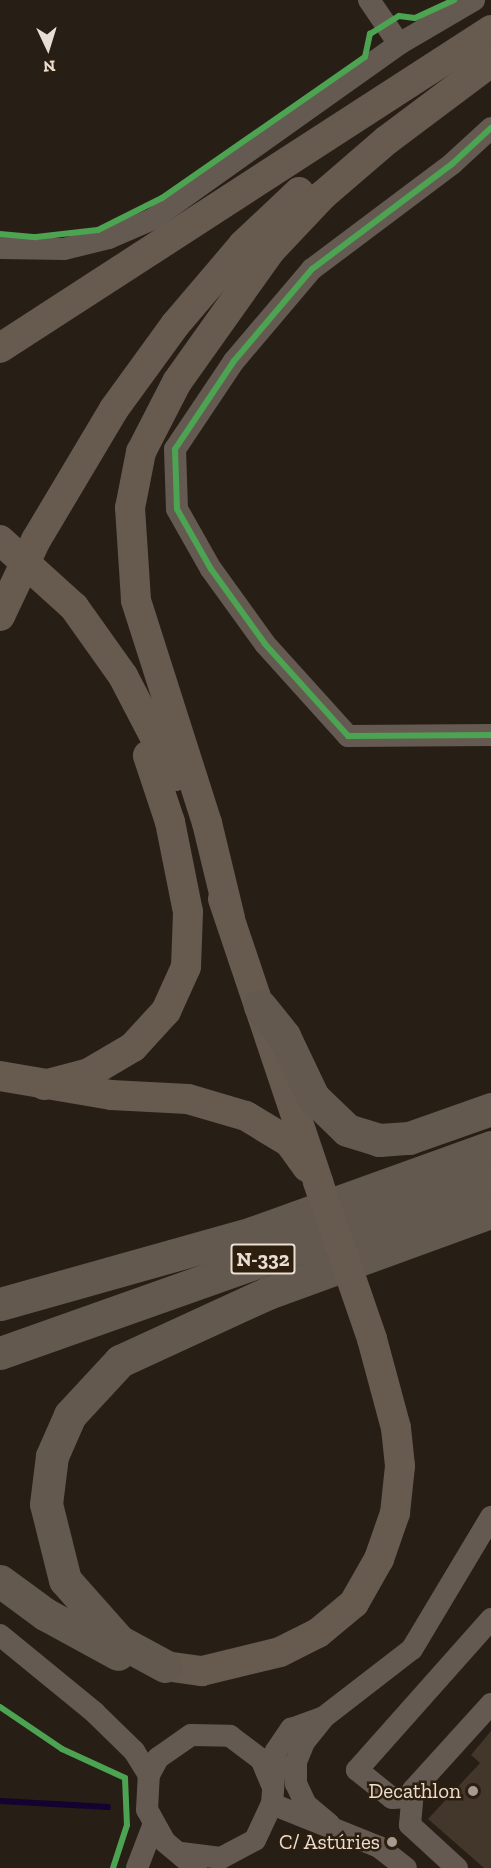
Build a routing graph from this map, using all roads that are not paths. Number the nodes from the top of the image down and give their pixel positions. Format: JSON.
{"nodes":[{"id":1,"x":369,"y":0,"type":"edge"},
{"id":2,"x":474,"y":0,"type":"edge"},
{"id":3,"x":491,"y":30,"type":"edge"},
{"id":4,"x":399,"y":44,"type":"junction"},
{"id":5,"x":491,"y":44,"type":"edge"},
{"id":6,"x":491,"y":62,"type":"edge"},
{"id":7,"x":491,"y":128,"type":"edge"},
{"id":8,"x":0,"y":248,"type":"edge"},
{"id":9,"x":0,"y":348,"type":"edge"},
{"id":10,"x":0,"y":540,"type":"edge"},
{"id":11,"x":36,"y":540,"type":"junction"},
{"id":12,"x":0,"y":587,"type":"edge"},
{"id":13,"x":0,"y":616,"type":"edge"},
{"id":14,"x":123,"y":676,"type":"junction"},
{"id":15,"x":491,"y":735,"type":"edge"},
{"id":16,"x":230,"y":918,"type":"junction"},
{"id":17,"x":260,"y":1006,"type":"junction"},
{"id":18,"x":0,"y":1076,"type":"edge"},
{"id":19,"x":45,"y":1085,"type":"junction"},
{"id":20,"x":491,"y":1109,"type":"edge"},
{"id":21,"x":491,"y":1147,"type":"edge"},
{"id":22,"x":491,"y":1179,"type":"edge"},
{"id":23,"x":318,"y":1182,"type":"junction"},
{"id":24,"x":491,"y":1212,"type":"edge"},
{"id":25,"x":0,"y":1304,"type":"edge"},
{"id":26,"x":36,"y":1342,"type":"junction"},
{"id":27,"x":0,"y":1353,"type":"edge"},
{"id":28,"x":0,"y":1358,"type":"edge"},
{"id":29,"x":491,"y":1517,"type":"edge"},
{"id":30,"x":0,"y":1581,"type":"edge"},
{"id":31,"x":491,"y":1619,"type":"edge"},
{"id":32,"x":0,"y":1635,"type":"edge"},
{"id":33,"x":165,"y":1666,"type":"junction"},
{"id":34,"x":491,"y":1704,"type":"edge"},
{"id":35,"x":324,"y":1717,"type":"junction"},
{"id":36,"x":149,"y":1775,"type":"junction"},
{"id":37,"x":272,"y":1795,"type":"junction"},
{"id":38,"x":411,"y":1797,"type":"junction"},
{"id":39,"x":329,"y":1824,"type":"junction"},
{"id":40,"x":153,"y":1826,"type":"junction"},
{"id":41,"x":189,"y":1861,"type":"edge"},
{"id":42,"x":137,"y":1868,"type":"edge"},
{"id":43,"x":406,"y":1868,"type":"edge"},
{"id":44,"x":457,"y":1868,"type":"edge"}],
"edges":[{"from":1,"to":4,"type":"street"},
{"from":2,"to":4,"type":"street"},
{"from":3,"to":9,"type":"main road"},
{"from":4,"to":8,"type":"street"},
{"from":5,"to":11,"type":"main road"},
{"from":6,"to":16,"type":"main road"},
{"from":7,"to":15,"type":"street"},
{"from":10,"to":14,"type":"main road","bridge":true},
{"from":11,"to":12,"type":"main road"},
{"from":11,"to":13,"type":"main road"},
{"from":14,"to":16,"type":"main road"},
{"from":14,"to":19,"type":"main road"},
{"from":16,"to":17,"type":"main road"},
{"from":17,"to":20,"type":"highway"},
{"from":17,"to":23,"type":"main road"},
{"from":18,"to":19,"type":"main road"},
{"from":19,"to":23,"type":"main road"},
{"from":21,"to":25,"type":"highway"},
{"from":22,"to":26,"type":"highway","number":"N-332"},
{"from":23,"to":33,"type":"main road","bridge":true},
{"from":24,"to":33,"type":"highway"},
{"from":26,"to":27,"type":"highway","number":"N-332"},
{"from":26,"to":28,"type":"highway","number":"N-332"},
{"from":29,"to":35,"type":"street"},
{"from":30,"to":33,"type":"highway"},
{"from":31,"to":38,"type":"street"},
{"from":32,"to":36,"type":"street"},
{"from":34,"to":38,"type":"street"},
{"from":35,"to":37,"type":"street"},
{"from":35,"to":39,"type":"street"},
{"from":36,"to":37,"type":"street"},
{"from":36,"to":40,"type":"street"},
{"from":37,"to":39,"type":"street"},
{"from":37,"to":41,"type":"street"},
{"from":38,"to":44,"type":"street"},
{"from":39,"to":43,"type":"street"},
{"from":40,"to":41,"type":"street"},
{"from":40,"to":42,"type":"street"}]}
